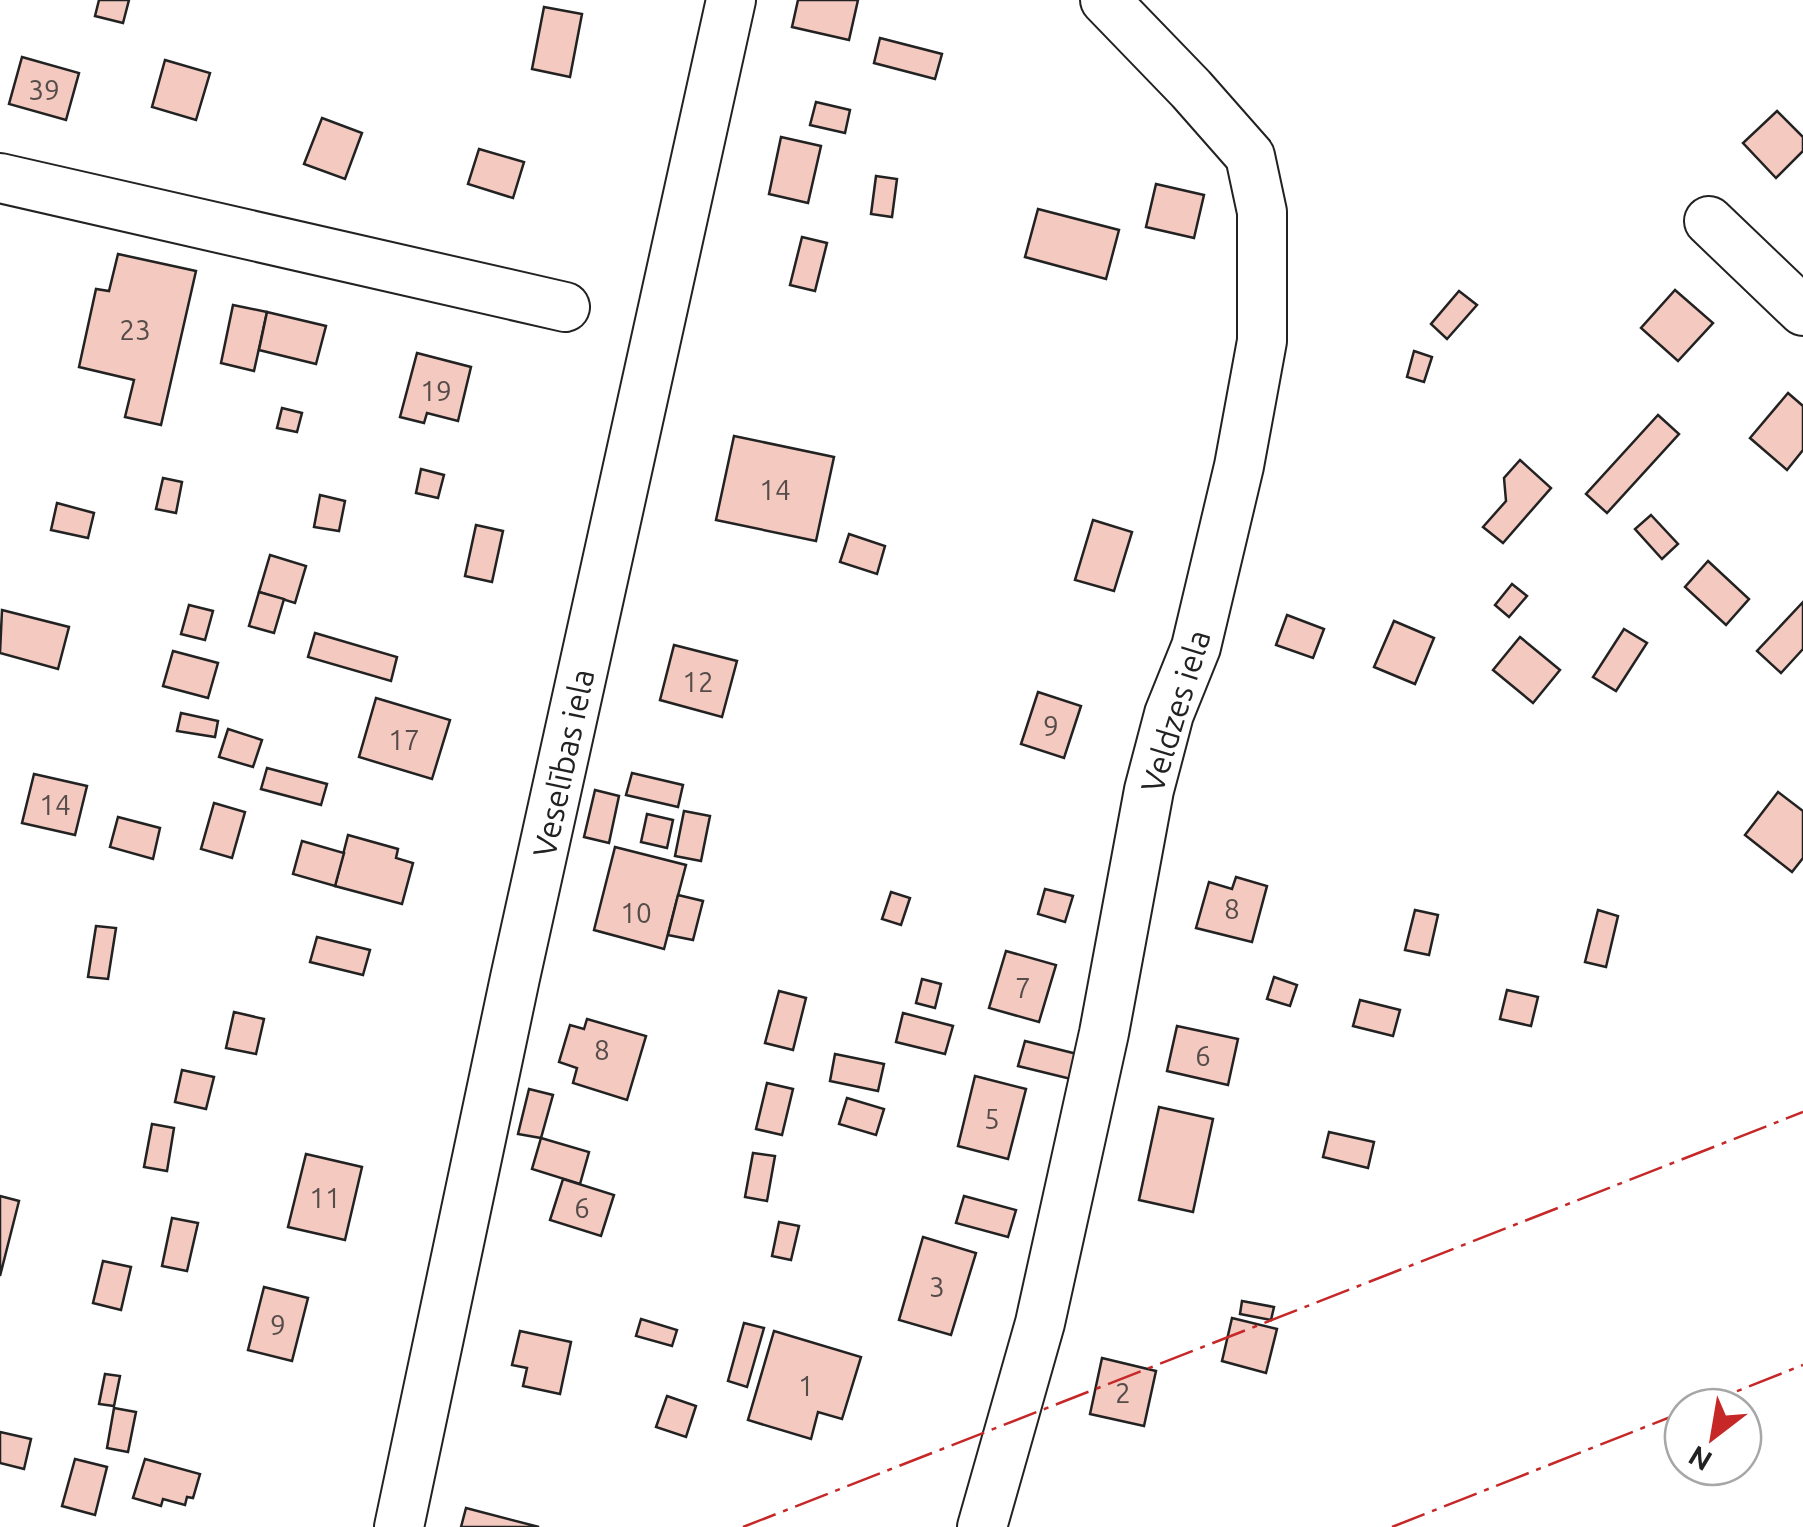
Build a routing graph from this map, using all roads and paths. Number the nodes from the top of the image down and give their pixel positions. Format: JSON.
{"nodes":[{"id":1,"x":731,"y":0,"type":"edge"},
{"id":2,"x":1105,"y":0,"type":"edge"},
{"id":3,"x":0,"y":178,"type":"edge"},
{"id":4,"x":1709,"y":221,"type":"dead end"},
{"id":5,"x":565,"y":307,"type":"dead end"},
{"id":6,"x":1803,"y":311,"type":"edge"},
{"id":7,"x":399,"y":1527,"type":"edge"},
{"id":8,"x":982,"y":1527,"type":"edge"}],
"edges":[{"from":1,"to":7,"type":"street","name":"Veselības iela"},
{"from":2,"to":8,"type":"street","name":"Veldzes iela"},
{"from":3,"to":5,"type":"street"},
{"from":4,"to":6,"type":"street"}]}
